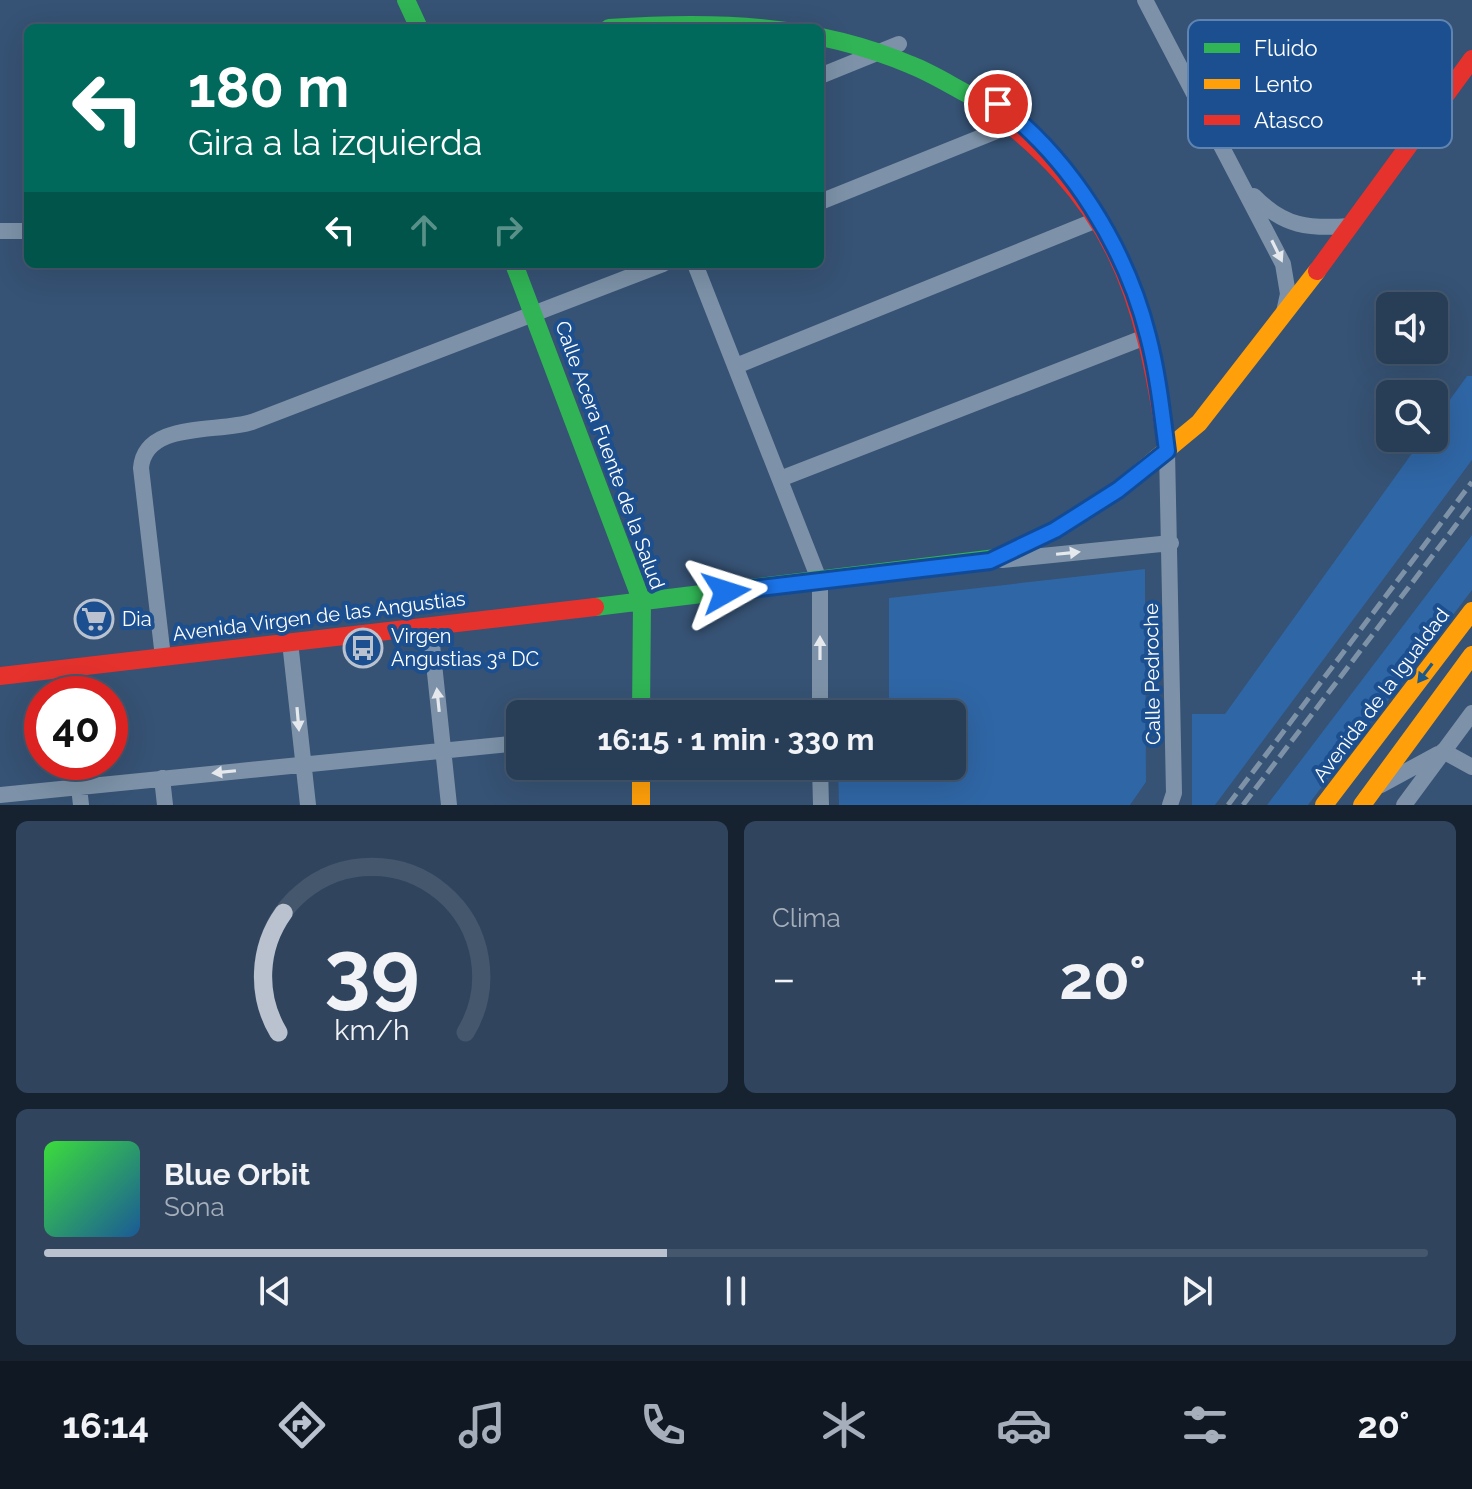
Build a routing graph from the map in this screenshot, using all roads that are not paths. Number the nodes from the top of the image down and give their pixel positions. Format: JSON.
{"nodes":[{"id":1,"x":406,"y":0,"type":"edge"},
{"id":2,"x":1145,"y":0,"type":"edge"},
{"id":3,"x":417,"y":24,"type":"edge"},
{"id":4,"x":622,"y":24,"type":"edge"},
{"id":5,"x":899,"y":44,"type":"junction"},
{"id":6,"x":1472,"y":59,"type":"edge"},
{"id":7,"x":824,"y":74,"type":"edge"},
{"id":8,"x":1188,"y":80,"type":"edge"},
{"id":9,"x":1452,"y":86,"type":"edge"},
{"id":10,"x":1021,"y":122,"type":"junction"},
{"id":11,"x":1224,"y":148,"type":"edge"},
{"id":12,"x":1407,"y":148,"type":"edge"},
{"id":13,"x":1245,"y":187,"type":"junction"},
{"id":14,"x":824,"y":200,"type":"edge"},
{"id":15,"x":1099,"y":219,"type":"junction"},
{"id":16,"x":1350,"y":226,"type":"junction"},
{"id":17,"x":0,"y":231,"type":"edge"},
{"id":18,"x":24,"y":231,"type":"edge"},
{"id":19,"x":516,"y":268,"type":"edge"},
{"id":20,"x":652,"y":268,"type":"edge"},
{"id":21,"x":697,"y":268,"type":"edge"},
{"id":22,"x":534,"y":313,"type":"junction"},
{"id":23,"x":1282,"y":319,"type":"junction"},
{"id":24,"x":1148,"y":336,"type":"junction"},
{"id":25,"x":736,"y":366,"type":"junction"},
{"id":26,"x":1167,"y":451,"type":"junction"},
{"id":27,"x":780,"y":479,"type":"junction"},
{"id":28,"x":1171,"y":543,"type":"junction"},
{"id":29,"x":990,"y":561,"type":"junction"},
{"id":30,"x":820,"y":582,"type":"junction"},
{"id":31,"x":642,"y":602,"type":"junction"},
{"id":32,"x":1472,"y":611,"type":"edge"},
{"id":33,"x":430,"y":626,"type":"junction"},
{"id":34,"x":290,"y":642,"type":"junction"},
{"id":35,"x":1472,"y":655,"type":"edge"},
{"id":36,"x":163,"y":657,"type":"junction"},
{"id":37,"x":0,"y":676,"type":"edge"},
{"id":38,"x":641,"y":700,"type":"edge"},
{"id":39,"x":820,"y":700,"type":"edge"},
{"id":40,"x":1472,"y":713,"type":"edge"},
{"id":41,"x":506,"y":744,"type":"edge"},
{"id":42,"x":443,"y":750,"type":"junction"},
{"id":43,"x":1443,"y":751,"type":"junction"},
{"id":44,"x":302,"y":764,"type":"junction"},
{"id":45,"x":1472,"y":767,"type":"edge"},
{"id":46,"x":162,"y":778,"type":"junction"},
{"id":47,"x":641,"y":780,"type":"edge"},
{"id":48,"x":820,"y":780,"type":"edge"},
{"id":49,"x":79,"y":787,"type":"junction"},
{"id":50,"x":1374,"y":789,"type":"junction"},
{"id":51,"x":0,"y":795,"type":"edge"},
{"id":52,"x":81,"y":805,"type":"edge"},
{"id":53,"x":165,"y":805,"type":"edge"},
{"id":54,"x":308,"y":805,"type":"edge"},
{"id":55,"x":449,"y":805,"type":"edge"},
{"id":56,"x":641,"y":805,"type":"edge"},
{"id":57,"x":821,"y":805,"type":"edge"},
{"id":58,"x":1170,"y":805,"type":"edge"},
{"id":59,"x":1324,"y":805,"type":"edge"},
{"id":60,"x":1362,"y":805,"type":"edge"},
{"id":61,"x":1404,"y":805,"type":"edge"}],
"edges":[{"from":1,"to":3,"type":"street"},
{"from":2,"to":8,"type":"street"},
{"from":4,"to":5,"type":"street"},
{"from":5,"to":7,"type":"street"},
{"from":5,"to":10,"type":"street"},
{"from":6,"to":9,"type":"street","name":"Avenida Virgen de las Angustias"},
{"from":10,"to":14,"type":"street"},
{"from":10,"to":15,"type":"street"},
{"from":11,"to":13,"type":"street"},
{"from":12,"to":16,"type":"street","name":"Avenida Virgen de las Angustias"},
{"from":13,"to":16,"type":"street"},
{"from":13,"to":23,"type":"street","one_way":true},
{"from":15,"to":24,"type":"street"},
{"from":15,"to":25,"type":"street"},
{"from":16,"to":23,"type":"street","name":"Avenida Virgen de las Angustias"},
{"from":17,"to":18,"type":"street"},
{"from":19,"to":22,"type":"street","name":"Calle Acera Fuente de la Salud"},
{"from":20,"to":22,"type":"street"},
{"from":21,"to":25,"type":"street"},
{"from":22,"to":31,"type":"street","name":"Calle Acera Fuente de la Salud"},
{"from":22,"to":36,"type":"street"},
{"from":23,"to":26,"type":"street","name":"Avenida Virgen de las Angustias"},
{"from":24,"to":26,"type":"street"},
{"from":24,"to":27,"type":"street"},
{"from":25,"to":27,"type":"street"},
{"from":26,"to":28,"type":"street","name":"Calle Pedroche"},
{"from":26,"to":29,"type":"street","name":"Avenida Virgen de las Angustias"},
{"from":27,"to":30,"type":"street"},
{"from":29,"to":28,"type":"street","one_way":true},
{"from":28,"to":58,"type":"street","name":"Calle Pedroche"},
{"from":29,"to":30,"type":"street","name":"Avenida Virgen de las Angustias"},
{"from":30,"to":31,"type":"street","name":"Avenida Virgen de las Angustias"},
{"from":39,"to":30,"type":"street","one_way":true},
{"from":31,"to":33,"type":"street","name":"Avenida Virgen de las Angustias"},
{"from":31,"to":38,"type":"street","name":"Calle Acera Fuente de la Salud"},
{"from":32,"to":59,"type":"street","name":"Avenida de la Igualdad","one_way":true},
{"from":33,"to":34,"type":"street","name":"Avenida Virgen de las Angustias"},
{"from":42,"to":33,"type":"street","one_way":true},
{"from":34,"to":36,"type":"street","name":"Avenida Virgen de las Angustias"},
{"from":34,"to":44,"type":"street","one_way":true},
{"from":35,"to":50,"type":"street"},
{"from":36,"to":37,"type":"street","name":"Avenida Virgen de las Angustias"},
{"from":40,"to":43,"type":"street"},
{"from":41,"to":42,"type":"street"},
{"from":42,"to":44,"type":"street"},
{"from":42,"to":55,"type":"street"},
{"from":43,"to":45,"type":"street"},
{"from":43,"to":50,"type":"street"},
{"from":43,"to":61,"type":"street"},
{"from":44,"to":46,"type":"street","one_way":true},
{"from":44,"to":54,"type":"street"},
{"from":46,"to":49,"type":"street"},
{"from":46,"to":53,"type":"street"},
{"from":47,"to":56,"type":"street"},
{"from":48,"to":57,"type":"street"},
{"from":49,"to":51,"type":"street"},
{"from":49,"to":52,"type":"street"},
{"from":50,"to":60,"type":"street"}]}
